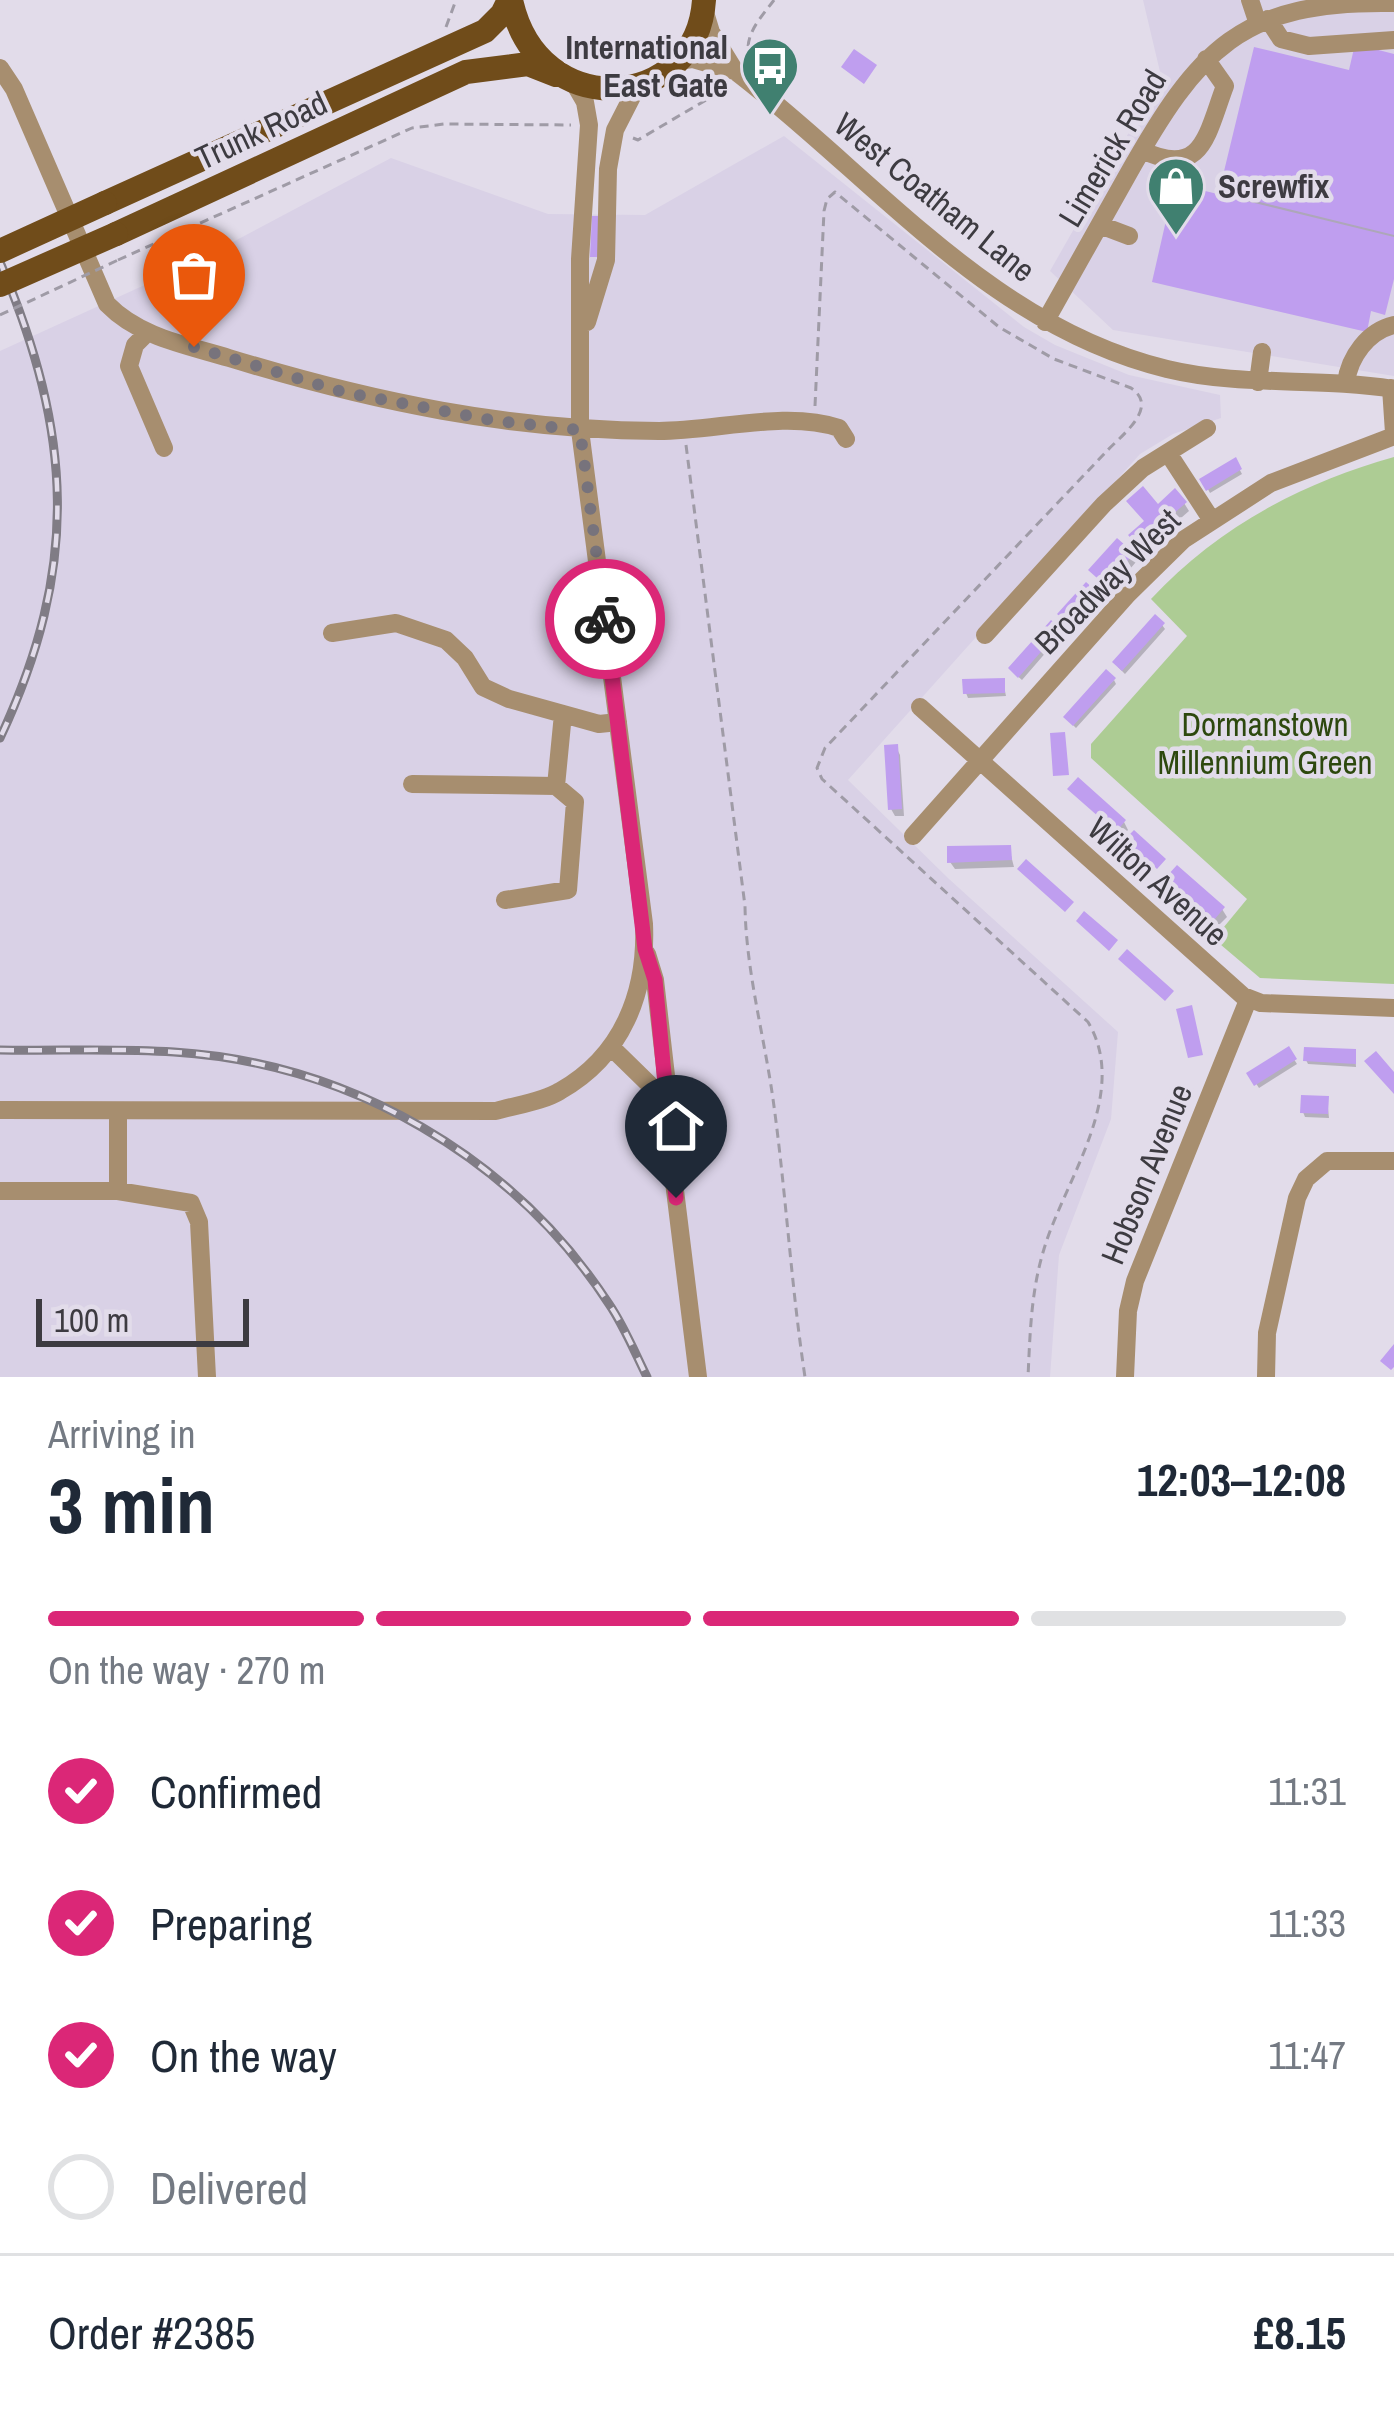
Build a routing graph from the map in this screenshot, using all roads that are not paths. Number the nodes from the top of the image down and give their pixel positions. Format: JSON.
{"nodes":[{"id":1,"x":510,"y":0,"type":"edge"},
{"id":2,"x":1250,"y":0,"type":"edge"},
{"id":3,"x":1394,"y":3,"type":"edge"},
{"id":4,"x":704,"y":4,"type":"edge"},
{"id":5,"x":1263,"y":22,"type":"junction"},
{"id":6,"x":1394,"y":40,"type":"edge"},
{"id":7,"x":1206,"y":59,"type":"junction"},
{"id":8,"x":676,"y":61,"type":"junction"},
{"id":9,"x":0,"y":68,"type":"edge"},
{"id":10,"x":739,"y":74,"type":"junction"},
{"id":11,"x":565,"y":79,"type":"junction"},
{"id":12,"x":638,"y":85,"type":"junction"},
{"id":13,"x":1142,"y":150,"type":"junction"},
{"id":14,"x":1100,"y":225,"type":"junction"},
{"id":15,"x":1129,"y":236,"type":"dead end"},
{"id":16,"x":0,"y":251,"type":"edge"},
{"id":17,"x":0,"y":285,"type":"edge"},
{"id":18,"x":1045,"y":322,"type":"junction"},
{"id":19,"x":1394,"y":325,"type":"edge"},
{"id":20,"x":148,"y":332,"type":"junction"},
{"id":21,"x":581,"y":344,"type":"junction"},
{"id":22,"x":1262,"y":352,"type":"dead end"},
{"id":23,"x":1258,"y":382,"type":"junction"},
{"id":24,"x":1346,"y":383,"type":"junction"},
{"id":25,"x":1392,"y":388,"type":"edge"},
{"id":26,"x":1207,"y":428,"type":"dead end"},
{"id":27,"x":580,"y":430,"type":"junction"},
{"id":28,"x":1394,"y":434,"type":"edge"},
{"id":29,"x":846,"y":439,"type":"dead end"},
{"id":30,"x":164,"y":448,"type":"dead end"},
{"id":31,"x":1168,"y":453,"type":"junction"},
{"id":32,"x":1211,"y":519,"type":"junction"},
{"id":33,"x":332,"y":633,"type":"dead end"},
{"id":34,"x":986,"y":635,"type":"dead end"},
{"id":35,"x":920,"y":707,"type":"dead end"},
{"id":36,"x":563,"y":714,"type":"junction"},
{"id":37,"x":618,"y":722,"type":"junction"},
{"id":38,"x":980,"y":761,"type":"junction"},
{"id":39,"x":412,"y":784,"type":"dead end"},
{"id":40,"x":556,"y":786,"type":"junction"},
{"id":41,"x":913,"y":836,"type":"dead end"},
{"id":42,"x":505,"y":900,"type":"dead end"},
{"id":43,"x":645,"y":949,"type":"junction"},
{"id":44,"x":1248,"y":1000,"type":"junction"},
{"id":45,"x":1394,"y":1008,"type":"edge"},
{"id":46,"x":611,"y":1047,"type":"junction"},
{"id":47,"x":665,"y":1109,"type":"junction"},
{"id":48,"x":0,"y":1110,"type":"edge"},
{"id":49,"x":118,"y":1111,"type":"junction"},
{"id":50,"x":1394,"y":1162,"type":"edge"},
{"id":51,"x":0,"y":1191,"type":"edge"},
{"id":52,"x":118,"y":1191,"type":"junction"},
{"id":53,"x":207,"y":1377,"type":"edge"},
{"id":54,"x":698,"y":1377,"type":"edge"},
{"id":55,"x":1125,"y":1377,"type":"edge"},
{"id":56,"x":1266,"y":1377,"type":"edge"}],
"edges":[{"from":1,"to":11,"type":"main road"},
{"from":1,"to":16,"type":"main road","name":"Trunk Road","bridge":true},
{"from":2,"to":5,"type":"street"},
{"from":3,"to":5,"type":"street","name":"Limerick Road"},
{"from":4,"to":8,"type":"main road"},
{"from":4,"to":10,"type":"street","name":"West Coatham Lane"},
{"from":5,"to":6,"type":"street"},
{"from":5,"to":7,"type":"street","name":"Limerick Road"},
{"from":7,"to":13,"type":"street","name":"Limerick Road"},
{"from":7,"to":13,"type":"street"},
{"from":8,"to":10,"type":"street"},
{"from":8,"to":12,"type":"main road"},
{"from":9,"to":20,"type":"street"},
{"from":10,"to":18,"type":"street","name":"West Coatham Lane"},
{"from":11,"to":12,"type":"main road","name":"Trunk Road"},
{"from":11,"to":17,"type":"main road","name":"Trunk Road","bridge":true},
{"from":11,"to":21,"type":"street"},
{"from":12,"to":21,"type":"street"},
{"from":13,"to":14,"type":"street","name":"Limerick Road"},
{"from":14,"to":15,"type":"street"},
{"from":14,"to":18,"type":"street","name":"Limerick Road"},
{"from":18,"to":23,"type":"street","name":"West Coatham Lane"},
{"from":19,"to":24,"type":"street"},
{"from":20,"to":27,"type":"street"},
{"from":20,"to":30,"type":"street"},
{"from":21,"to":27,"type":"street"},
{"from":22,"to":23,"type":"street"},
{"from":23,"to":24,"type":"street","name":"West Coatham Lane"},
{"from":24,"to":25,"type":"street","name":"West Coatham Lane"},
{"from":25,"to":28,"type":"street"},
{"from":26,"to":31,"type":"street"},
{"from":27,"to":29,"type":"street"},
{"from":27,"to":37,"type":"street"},
{"from":28,"to":32,"type":"street","name":"Broadway West"},
{"from":31,"to":32,"type":"street"},
{"from":31,"to":34,"type":"street"},
{"from":32,"to":38,"type":"street","name":"Broadway West"},
{"from":33,"to":36,"type":"street"},
{"from":35,"to":38,"type":"street","name":"Wilton Avenue"},
{"from":36,"to":37,"type":"street"},
{"from":36,"to":40,"type":"street"},
{"from":37,"to":43,"type":"street"},
{"from":38,"to":41,"type":"street","name":"Broadway West"},
{"from":38,"to":44,"type":"street","name":"Wilton Avenue"},
{"from":39,"to":40,"type":"street"},
{"from":40,"to":42,"type":"street"},
{"from":43,"to":46,"type":"street"},
{"from":43,"to":47,"type":"street"},
{"from":44,"to":45,"type":"street"},
{"from":44,"to":55,"type":"street","name":"Hobson Avenue"},
{"from":46,"to":47,"type":"street"},
{"from":46,"to":49,"type":"street"},
{"from":47,"to":54,"type":"street"},
{"from":48,"to":49,"type":"street"},
{"from":49,"to":52,"type":"street"},
{"from":50,"to":56,"type":"street"},
{"from":51,"to":52,"type":"street"},
{"from":52,"to":53,"type":"street"}]}
